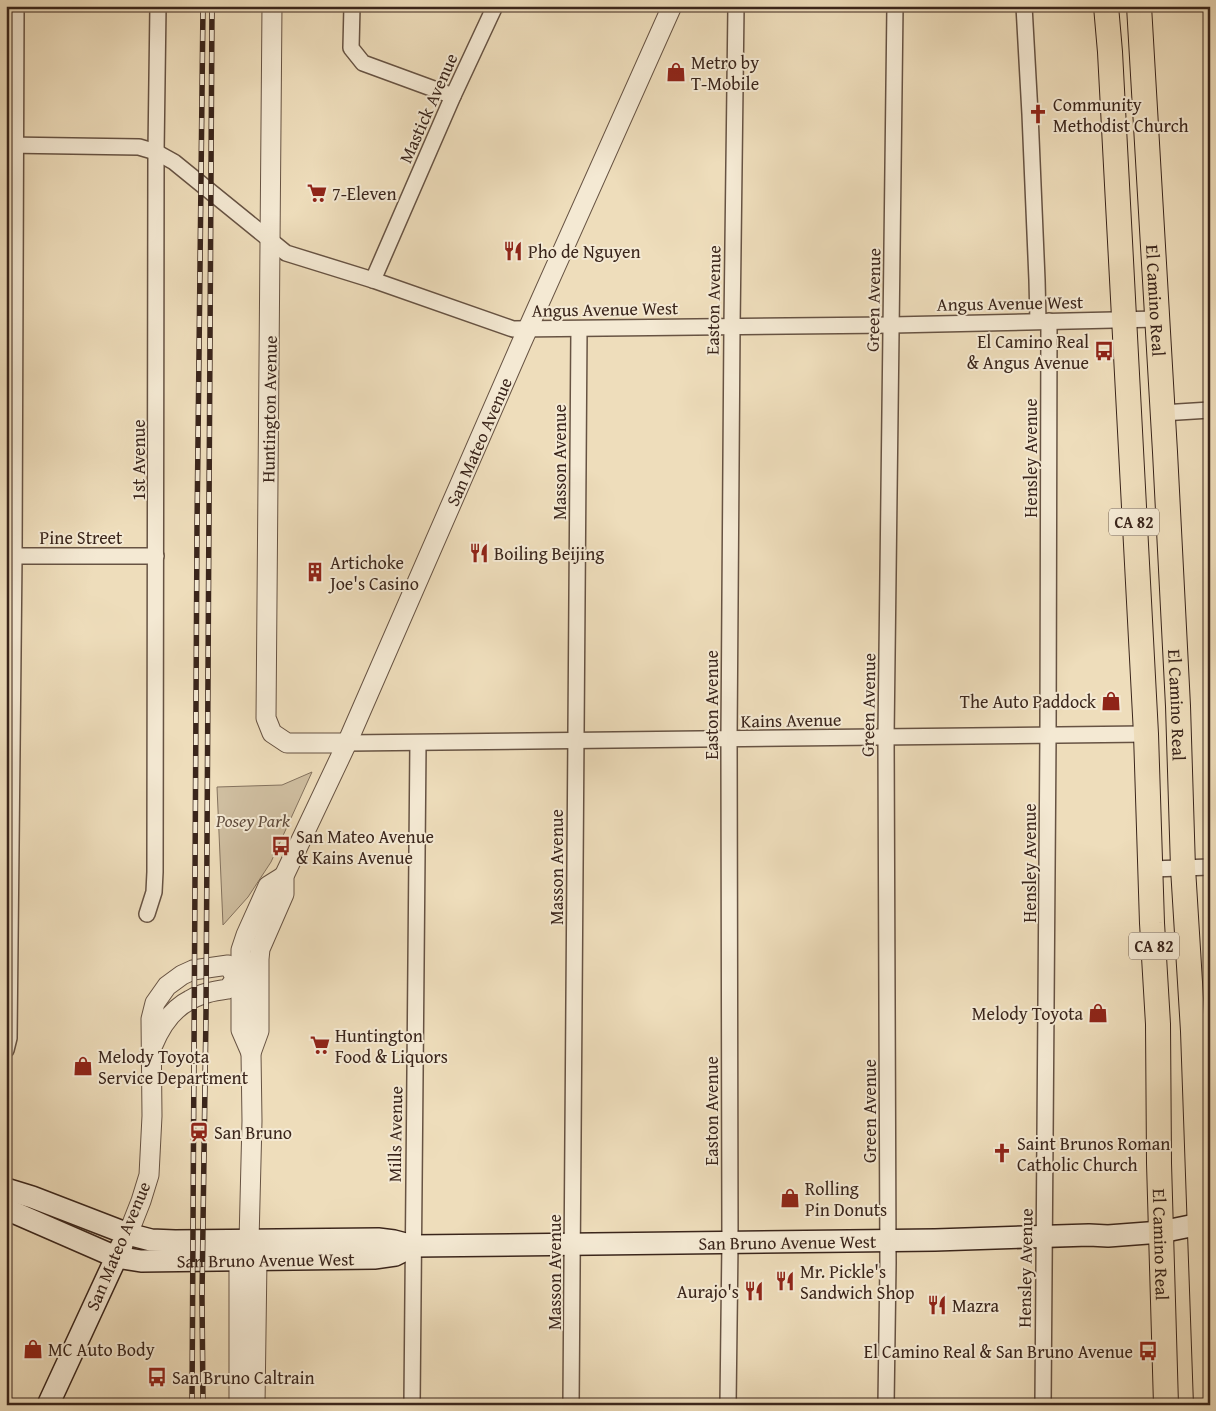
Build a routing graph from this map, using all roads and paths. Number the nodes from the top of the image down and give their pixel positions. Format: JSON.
{"nodes":[{"id":1,"x":16,"y":6,"type":"edge"},
{"id":2,"x":158,"y":6,"type":"edge"},
{"id":3,"x":272,"y":6,"type":"edge"},
{"id":4,"x":352,"y":6,"type":"edge"},
{"id":5,"x":495,"y":6,"type":"edge"},
{"id":6,"x":672,"y":6,"type":"edge"},
{"id":7,"x":736,"y":6,"type":"edge"},
{"id":8,"x":895,"y":6,"type":"edge"},
{"id":9,"x":1024,"y":6,"type":"edge"},
{"id":10,"x":1106,"y":6,"type":"edge"},
{"id":11,"x":1139,"y":6,"type":"edge"},
{"id":12,"x":453,"y":96,"type":"junction"},
{"id":13,"x":10,"y":145,"type":"edge"},
{"id":14,"x":156,"y":152,"type":"junction"},
{"id":15,"x":270,"y":241,"type":"junction"},
{"id":16,"x":373,"y":280,"type":"junction"},
{"id":17,"x":1124,"y":319,"type":"junction"},
{"id":18,"x":1157,"y":319,"type":"junction"},
{"id":19,"x":1044,"y":321,"type":"junction"},
{"id":20,"x":892,"y":325,"type":"junction"},
{"id":21,"x":732,"y":326,"type":"junction"},
{"id":22,"x":579,"y":329,"type":"junction"},
{"id":23,"x":527,"y":330,"type":"junction"},
{"id":24,"x":1210,"y":410,"type":"edge"},
{"id":25,"x":1162,"y":413,"type":"junction"},
{"id":26,"x":10,"y":556,"type":"edge"},
{"id":27,"x":156,"y":556,"type":"junction"},
{"id":28,"x":1146,"y":734,"type":"junction"},
{"id":29,"x":1048,"y":736,"type":"junction"},
{"id":30,"x":886,"y":738,"type":"junction"},
{"id":31,"x":730,"y":739,"type":"junction"},
{"id":32,"x":576,"y":741,"type":"junction"},
{"id":33,"x":347,"y":743,"type":"junction"},
{"id":34,"x":418,"y":743,"type":"junction"},
{"id":35,"x":1210,"y":867,"type":"edge"},
{"id":36,"x":1183,"y":868,"type":"junction"},
{"id":37,"x":1151,"y":869,"type":"junction"},
{"id":38,"x":147,"y":914,"type":"dead end"},
{"id":39,"x":244,"y":974,"type":"junction"},
{"id":40,"x":152,"y":1049,"type":"junction"},
{"id":41,"x":6,"y":1050,"type":"edge"},
{"id":42,"x":6,"y":1189,"type":"edge"},
{"id":43,"x":6,"y":1209,"type":"edge"},
{"id":44,"x":1205,"y":1224,"type":"edge"},
{"id":45,"x":1161,"y":1232,"type":"junction"},
{"id":46,"x":128,"y":1234,"type":"junction"},
{"id":47,"x":1044,"y":1237,"type":"junction"},
{"id":48,"x":888,"y":1241,"type":"junction"},
{"id":49,"x":730,"y":1243,"type":"junction"},
{"id":50,"x":572,"y":1245,"type":"junction"},
{"id":51,"x":413,"y":1246,"type":"junction"},
{"id":52,"x":1205,"y":1248,"type":"edge"},
{"id":53,"x":248,"y":1253,"type":"junction"},
{"id":54,"x":116,"y":1257,"type":"junction"},
{"id":55,"x":48,"y":1405,"type":"edge"},
{"id":56,"x":239,"y":1405,"type":"edge"},
{"id":57,"x":255,"y":1405,"type":"edge"},
{"id":58,"x":412,"y":1405,"type":"edge"},
{"id":59,"x":571,"y":1405,"type":"edge"},
{"id":60,"x":728,"y":1405,"type":"edge"},
{"id":61,"x":886,"y":1405,"type":"edge"},
{"id":62,"x":1043,"y":1405,"type":"edge"},
{"id":63,"x":1166,"y":1405,"type":"edge"},
{"id":64,"x":1206,"y":1405,"type":"edge"}],
"edges":[{"from":1,"to":13,"type":"street"},
{"from":2,"to":14,"type":"street","name":"1st Avenue"},
{"from":3,"to":15,"type":"street","name":"Huntington Avenue"},
{"from":4,"to":12,"type":"street"},
{"from":5,"to":12,"type":"street","name":"Mastick Avenue"},
{"from":6,"to":23,"type":"street","name":"San Mateo Avenue"},
{"from":7,"to":21,"type":"street","name":"Easton Avenue"},
{"from":8,"to":20,"type":"street","name":"Green Avenue"},
{"from":9,"to":19,"type":"street","name":"Hensley Avenue"},
{"from":10,"to":17,"type":"main road","name":"El Camino Real","number":"CA 82"},
{"from":11,"to":18,"type":"main road","name":"El Camino Real","number":"CA 82"},
{"from":12,"to":16,"type":"street","name":"Mastick Avenue"},
{"from":13,"to":14,"type":"street"},
{"from":13,"to":26,"type":"street"},
{"from":14,"to":15,"type":"street","name":"Angus Avenue West"},
{"from":14,"to":27,"type":"street","name":"1st Avenue"},
{"from":15,"to":16,"type":"street","name":"Angus Avenue West"},
{"from":15,"to":33,"type":"street","name":"Huntington Avenue"},
{"from":16,"to":23,"type":"street","name":"Angus Avenue West"},
{"from":17,"to":18,"type":"street","name":"Angus Avenue West"},
{"from":17,"to":19,"type":"street","name":"Angus Avenue West"},
{"from":17,"to":28,"type":"main road","name":"El Camino Real","number":"CA 82"},
{"from":18,"to":25,"type":"main road","name":"El Camino Real","number":"CA 82"},
{"from":19,"to":20,"type":"street","name":"Angus Avenue West"},
{"from":19,"to":29,"type":"street","name":"Hensley Avenue"},
{"from":20,"to":21,"type":"street","name":"Angus Avenue West"},
{"from":20,"to":30,"type":"street","name":"Green Avenue"},
{"from":21,"to":22,"type":"street","name":"Angus Avenue West"},
{"from":21,"to":31,"type":"street","name":"Easton Avenue"},
{"from":22,"to":23,"type":"street","name":"Angus Avenue West"},
{"from":22,"to":32,"type":"street","name":"Masson Avenue"},
{"from":23,"to":33,"type":"street","name":"San Mateo Avenue"},
{"from":24,"to":25,"type":"street"},
{"from":25,"to":36,"type":"main road","name":"El Camino Real","number":"CA 82"},
{"from":26,"to":27,"type":"street","name":"Pine Street"},
{"from":26,"to":41,"type":"street"},
{"from":27,"to":38,"type":"street","name":"1st Avenue"},
{"from":28,"to":29,"type":"street","name":"Kains Avenue"},
{"from":28,"to":37,"type":"main road","name":"El Camino Real","number":"CA 82"},
{"from":29,"to":30,"type":"street","name":"Kains Avenue"},
{"from":29,"to":47,"type":"street","name":"Hensley Avenue"},
{"from":30,"to":31,"type":"street","name":"Kains Avenue"},
{"from":30,"to":48,"type":"street","name":"Green Avenue"},
{"from":31,"to":32,"type":"street","name":"Kains Avenue"},
{"from":31,"to":49,"type":"street","name":"Easton Avenue"},
{"from":32,"to":34,"type":"street","name":"Kains Avenue"},
{"from":32,"to":50,"type":"street","name":"Masson Avenue"},
{"from":33,"to":34,"type":"street","name":"Kains Avenue"},
{"from":33,"to":39,"type":"street","name":"San Mateo Avenue"},
{"from":34,"to":51,"type":"street","name":"Mills Avenue"},
{"from":35,"to":36,"type":"street"},
{"from":36,"to":37,"type":"street"},
{"from":36,"to":44,"type":"main road","name":"El Camino Real","number":"CA 82"},
{"from":37,"to":45,"type":"main road","name":"El Camino Real","number":"CA 82"},
{"from":39,"to":40,"type":"street","name":"San Mateo Avenue"},
{"from":39,"to":40,"type":"street","name":"San Mateo Avenue"},
{"from":39,"to":53,"type":"street"},
{"from":40,"to":46,"type":"street","name":"San Mateo Avenue"},
{"from":42,"to":46,"type":"main road","name":"San Bruno Avenue West"},
{"from":43,"to":54,"type":"main road","name":"San Bruno Avenue West"},
{"from":44,"to":45,"type":"main road","name":"San Bruno Avenue West"},
{"from":44,"to":52,"type":"main road","name":"El Camino Real","number":"CA 82"},
{"from":45,"to":47,"type":"main road","name":"San Bruno Avenue West"},
{"from":45,"to":52,"type":"main road","name":"San Bruno Avenue West"},
{"from":45,"to":63,"type":"main road","name":"El Camino Real","number":"CA 82"},
{"from":46,"to":53,"type":"main road","name":"San Bruno Avenue West"},
{"from":46,"to":54,"type":"main road","name":"San Mateo Avenue"},
{"from":47,"to":48,"type":"main road","name":"San Bruno Avenue West"},
{"from":47,"to":62,"type":"street","name":"Hensley Avenue"},
{"from":48,"to":49,"type":"main road","name":"San Bruno Avenue West"},
{"from":48,"to":61,"type":"street","name":"Green Avenue"},
{"from":49,"to":50,"type":"main road","name":"San Bruno Avenue West"},
{"from":49,"to":60,"type":"street","name":"Easton Avenue"},
{"from":50,"to":51,"type":"main road","name":"San Bruno Avenue West"},
{"from":50,"to":59,"type":"street","name":"Masson Avenue"},
{"from":51,"to":53,"type":"main road","name":"San Bruno Avenue West"},
{"from":51,"to":58,"type":"street","name":"Mills Avenue"},
{"from":52,"to":64,"type":"main road","name":"El Camino Real","number":"CA 82"},
{"from":53,"to":54,"type":"main road","name":"San Bruno Avenue West"},
{"from":53,"to":56,"type":"street"},
{"from":53,"to":57,"type":"street"},
{"from":54,"to":55,"type":"main road","name":"San Mateo Avenue"}]}
